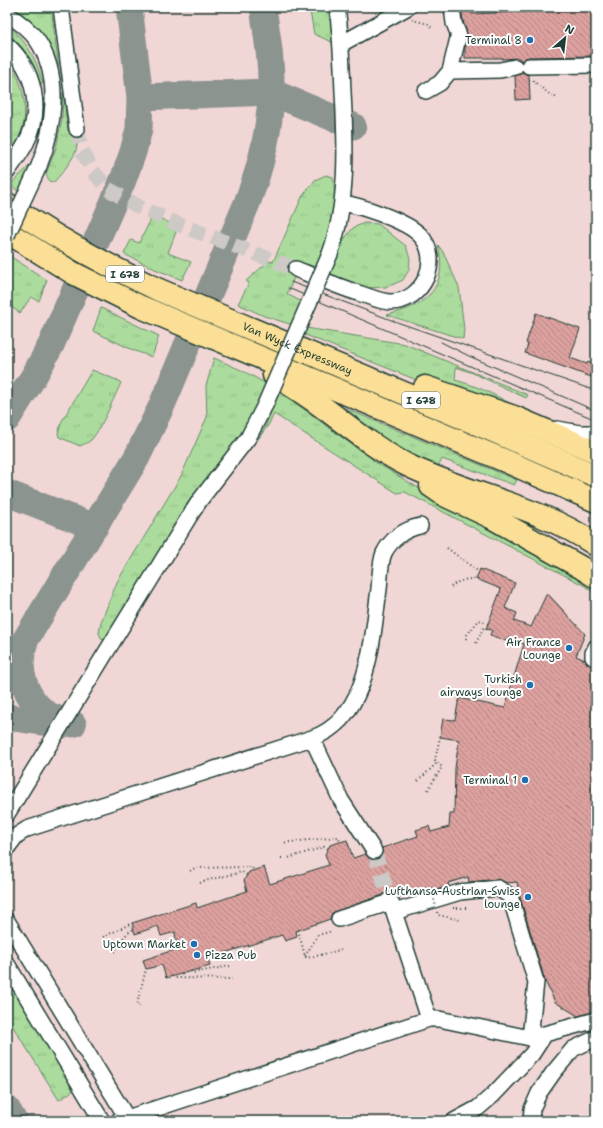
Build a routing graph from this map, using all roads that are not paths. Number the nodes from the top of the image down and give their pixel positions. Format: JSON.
{"nodes":[{"id":1,"x":61,"y":7,"type":"edge"},
{"id":2,"x":337,"y":7,"type":"edge"},
{"id":3,"x":452,"y":7,"type":"edge"},
{"id":4,"x":408,"y":13,"type":"edge"},
{"id":5,"x":7,"y":14,"type":"edge"},
{"id":6,"x":341,"y":44,"type":"junction"},
{"id":7,"x":7,"y":45,"type":"edge"},
{"id":8,"x":596,"y":65,"type":"edge"},
{"id":9,"x":450,"y":71,"type":"junction"},
{"id":10,"x":426,"y":91,"type":"dead end"},
{"id":11,"x":77,"y":129,"type":"tunnel mouth"},
{"id":12,"x":9,"y":169,"type":"edge"},
{"id":13,"x":342,"y":203,"type":"junction"},
{"id":14,"x":7,"y":204,"type":"edge"},
{"id":15,"x":7,"y":232,"type":"edge"},
{"id":16,"x":7,"y":236,"type":"edge"},
{"id":17,"x":296,"y":269,"type":"tunnel mouth"},
{"id":18,"x":244,"y":326,"type":"junction"},
{"id":19,"x":226,"y":343,"type":"junction"},
{"id":20,"x":534,"y":425,"type":"junction"},
{"id":21,"x":596,"y":433,"type":"edge"},
{"id":22,"x":596,"y":452,"type":"edge"},
{"id":23,"x":406,"y":465,"type":"junction"},
{"id":24,"x":541,"y":476,"type":"junction"},
{"id":25,"x":596,"y":476,"type":"edge"},
{"id":26,"x":596,"y":501,"type":"edge"},
{"id":27,"x":596,"y":512,"type":"edge"},
{"id":28,"x":491,"y":518,"type":"junction"},
{"id":29,"x":420,"y":526,"type":"dead end"},
{"id":30,"x":594,"y":554,"type":"edge"},
{"id":31,"x":596,"y":577,"type":"edge"},
{"id":32,"x":596,"y":647,"type":"edge"},
{"id":33,"x":596,"y":659,"type":"edge"},
{"id":34,"x":312,"y":738,"type":"junction"},
{"id":35,"x":7,"y":814,"type":"edge"},
{"id":36,"x":7,"y":848,"type":"edge"},
{"id":37,"x":374,"y":851,"type":"tunnel mouth"},
{"id":38,"x":392,"y":905,"type":"junction"},
{"id":39,"x":7,"y":921,"type":"edge"},
{"id":40,"x":336,"y":925,"type":"road end"},
{"id":41,"x":7,"y":964,"type":"edge"},
{"id":42,"x":429,"y":1019,"type":"junction"},
{"id":43,"x":596,"y":1020,"type":"edge"},
{"id":44,"x":537,"y":1036,"type":"junction"},
{"id":45,"x":596,"y":1038,"type":"edge"},
{"id":46,"x":122,"y":1119,"type":"edge"},
{"id":47,"x":102,"y":1121,"type":"edge"},
{"id":48,"x":454,"y":1121,"type":"edge"},
{"id":49,"x":531,"y":1121,"type":"edge"}],
"edges":[{"from":1,"to":11,"type":"street"},
{"from":2,"to":6,"type":"street"},
{"from":3,"to":9,"type":"street"},
{"from":4,"to":6,"type":"street"},
{"from":5,"to":16,"type":"street","bridge":true},
{"from":6,"to":13,"type":"street"},
{"from":7,"to":12,"type":"street"},
{"from":8,"to":9,"type":"street"},
{"from":9,"to":10,"type":"street"},
{"from":13,"to":17,"type":"street"},
{"from":13,"to":35,"type":"street","bridge":true},
{"from":14,"to":18,"type":"highway","name":"Van Wyck Expressway","number":"I 678"},
{"from":15,"to":19,"type":"highway","name":"Van Wyck Expressway","number":"I 678"},
{"from":18,"to":20,"type":"highway"},
{"from":18,"to":25,"type":"highway","name":"Van Wyck Expressway","number":"I 678"},
{"from":19,"to":23,"type":"highway"},
{"from":19,"to":24,"type":"highway","name":"Van Wyck Expressway","number":"I 678"},
{"from":20,"to":21,"type":"street"},
{"from":20,"to":22,"type":"highway"},
{"from":23,"to":28,"type":"highway"},
{"from":23,"to":30,"type":"highway"},
{"from":24,"to":26,"type":"highway","name":"Van Wyck Expressway","number":"I 678"},
{"from":24,"to":27,"type":"highway"},
{"from":28,"to":30,"type":"highway"},
{"from":28,"to":31,"type":"highway"},
{"from":29,"to":34,"type":"street"},
{"from":32,"to":33,"type":"street"},
{"from":34,"to":36,"type":"street"},
{"from":34,"to":37,"type":"street"},
{"from":38,"to":40,"type":"street"},
{"from":38,"to":42,"type":"street"},
{"from":38,"to":44,"type":"street"},
{"from":39,"to":46,"type":"street"},
{"from":41,"to":47,"type":"street"},
{"from":42,"to":44,"type":"street"},
{"from":42,"to":46,"type":"street"},
{"from":43,"to":44,"type":"street"},
{"from":44,"to":48,"type":"street"},
{"from":45,"to":49,"type":"street"}]}
